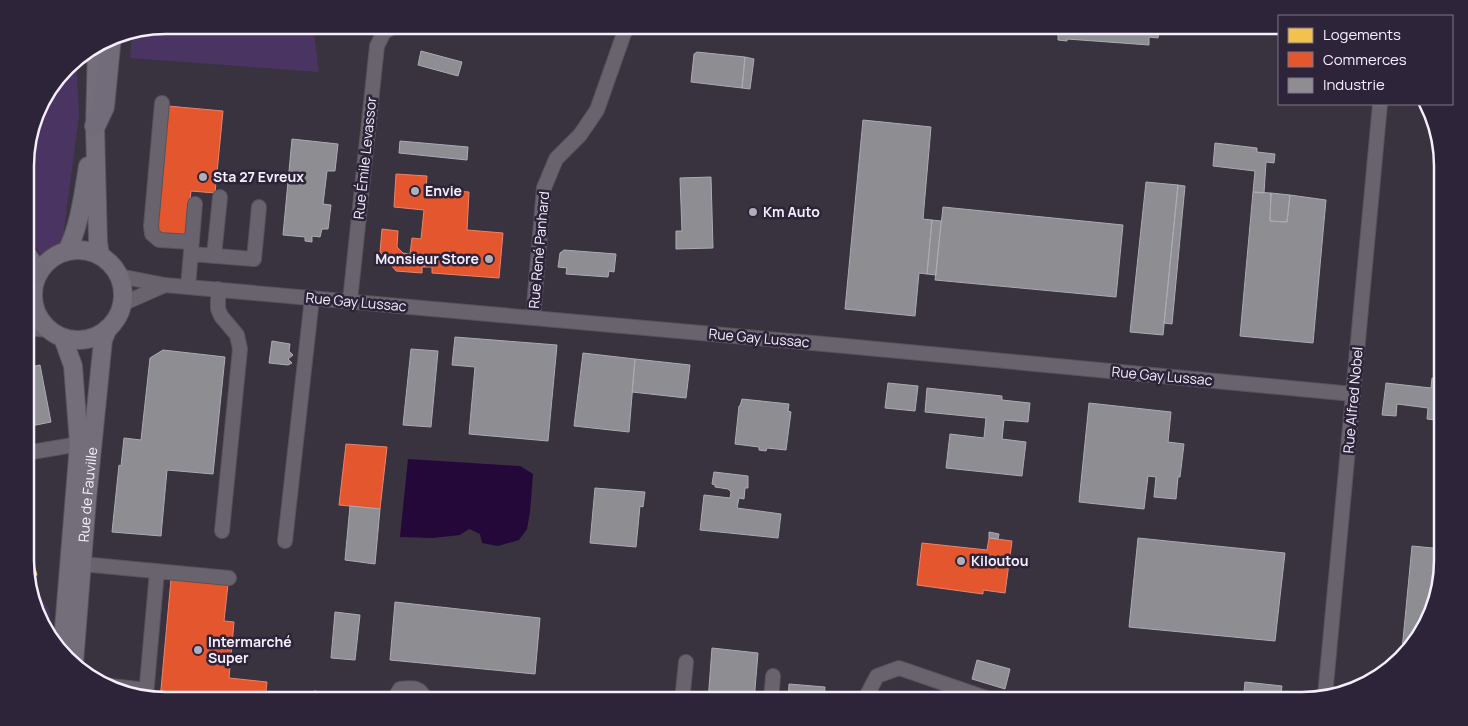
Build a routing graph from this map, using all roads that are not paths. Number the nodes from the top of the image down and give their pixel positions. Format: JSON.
{"nodes":[{"id":1,"x":383,"y":34,"type":"edge"},
{"id":2,"x":624,"y":34,"type":"edge"},
{"id":3,"x":110,"y":46,"type":"edge"},
{"id":4,"x":97,"y":53,"type":"edge"},
{"id":5,"x":162,"y":103,"type":"dead end"},
{"id":6,"x":1380,"y":105,"type":"edge"},
{"id":7,"x":95,"y":126,"type":"junction"},
{"id":8,"x":220,"y":197,"type":"dead end"},
{"id":9,"x":196,"y":204,"type":"dead end"},
{"id":10,"x":259,"y":207,"type":"dead end"},
{"id":11,"x":192,"y":248,"type":"junction"},
{"id":12,"x":67,"y":251,"type":"junction"},
{"id":13,"x":100,"y":255,"type":"junction"},
{"id":14,"x":214,"y":256,"type":"junction"},
{"id":15,"x":34,"y":266,"type":"edge"},
{"id":16,"x":38,"y":272,"type":"junction"},
{"id":17,"x":119,"y":276,"type":"junction"},
{"id":18,"x":34,"y":282,"type":"edge"},
{"id":19,"x":165,"y":285,"type":"junction"},
{"id":20,"x":188,"y":286,"type":"junction"},
{"id":21,"x":218,"y":289,"type":"junction"},
{"id":22,"x":312,"y":298,"type":"junction"},
{"id":23,"x":350,"y":301,"type":"junction"},
{"id":24,"x":122,"y":304,"type":"junction"},
{"id":25,"x":34,"y":306,"type":"edge"},
{"id":26,"x":533,"y":318,"type":"junction"},
{"id":27,"x":108,"y":328,"type":"junction"},
{"id":28,"x":34,"y":330,"type":"edge"},
{"id":29,"x":56,"y":334,"type":"junction"},
{"id":30,"x":1353,"y":394,"type":"junction"},
{"id":31,"x":79,"y":444,"type":"junction"},
{"id":32,"x":34,"y":452,"type":"edge"},
{"id":33,"x":222,"y":531,"type":"dead end"},
{"id":34,"x":285,"y":540,"type":"dead end"},
{"id":35,"x":82,"y":564,"type":"junction"},
{"id":36,"x":157,"y":571,"type":"junction"},
{"id":37,"x":230,"y":578,"type":"dead end"},
{"id":38,"x":63,"y":643,"type":"edge"},
{"id":39,"x":75,"y":656,"type":"edge"},
{"id":40,"x":686,"y":662,"type":"dead end"},
{"id":41,"x":773,"y":676,"type":"dead end"},
{"id":42,"x":1326,"y":690,"type":"edge"},
{"id":43,"x":146,"y":691,"type":"edge"},
{"id":44,"x":398,"y":692,"type":"edge"},
{"id":45,"x":422,"y":692,"type":"edge"},
{"id":46,"x":683,"y":692,"type":"edge"},
{"id":47,"x":772,"y":692,"type":"edge"},
{"id":48,"x":869,"y":692,"type":"edge"},
{"id":49,"x":969,"y":692,"type":"edge"}],
"edges":[{"from":1,"to":23,"type":"street","name":"Rue Émile Levassor"},
{"from":2,"to":26,"type":"street","name":"Rue René Panhard"},
{"from":3,"to":7,"type":"highway"},
{"from":4,"to":7,"type":"main road"},
{"from":5,"to":11,"type":"street"},
{"from":6,"to":30,"type":"street","name":"Rue Alfred Nobel"},
{"from":7,"to":12,"type":"main road"},
{"from":7,"to":13,"type":"main road"},
{"from":8,"to":14,"type":"street"},
{"from":9,"to":11,"type":"street"},
{"from":10,"to":14,"type":"street"},
{"from":11,"to":14,"type":"street"},
{"from":11,"to":20,"type":"street"},
{"from":12,"to":13,"type":"main road"},
{"from":12,"to":16,"type":"main road"},
{"from":13,"to":17,"type":"main road"},
{"from":15,"to":16,"type":"highway"},
{"from":16,"to":18,"type":"main road"},
{"from":17,"to":19,"type":"street","name":"Rue Gay Lussac"},
{"from":17,"to":24,"type":"main road"},
{"from":19,"to":20,"type":"street","name":"Rue Gay Lussac"},
{"from":19,"to":24,"type":"street","name":"Rue Gay Lussac"},
{"from":20,"to":21,"type":"street","name":"Rue Gay Lussac"},
{"from":21,"to":22,"type":"street","name":"Rue Gay Lussac"},
{"from":21,"to":33,"type":"street"},
{"from":22,"to":23,"type":"street","name":"Rue Gay Lussac"},
{"from":22,"to":34,"type":"street"},
{"from":23,"to":26,"type":"street","name":"Rue Gay Lussac"},
{"from":24,"to":27,"type":"main road"},
{"from":25,"to":29,"type":"main road"},
{"from":26,"to":30,"type":"street","name":"Rue Gay Lussac"},
{"from":27,"to":29,"type":"main road"},
{"from":27,"to":35,"type":"main road","name":"Rue de Fauville"},
{"from":28,"to":29,"type":"street"},
{"from":29,"to":31,"type":"main road","name":"Rue de Fauville"},
{"from":30,"to":42,"type":"street","name":"Rue Alfred Nobel"},
{"from":31,"to":32,"type":"street"},
{"from":31,"to":38,"type":"main road","name":"Rue de Fauville"},
{"from":35,"to":36,"type":"street"},
{"from":35,"to":39,"type":"main road","name":"Rue de Fauville"},
{"from":36,"to":37,"type":"street"},
{"from":36,"to":43,"type":"street"},
{"from":40,"to":46,"type":"street"},
{"from":41,"to":47,"type":"street"},
{"from":44,"to":45,"type":"street"},
{"from":48,"to":49,"type":"street"}]}
